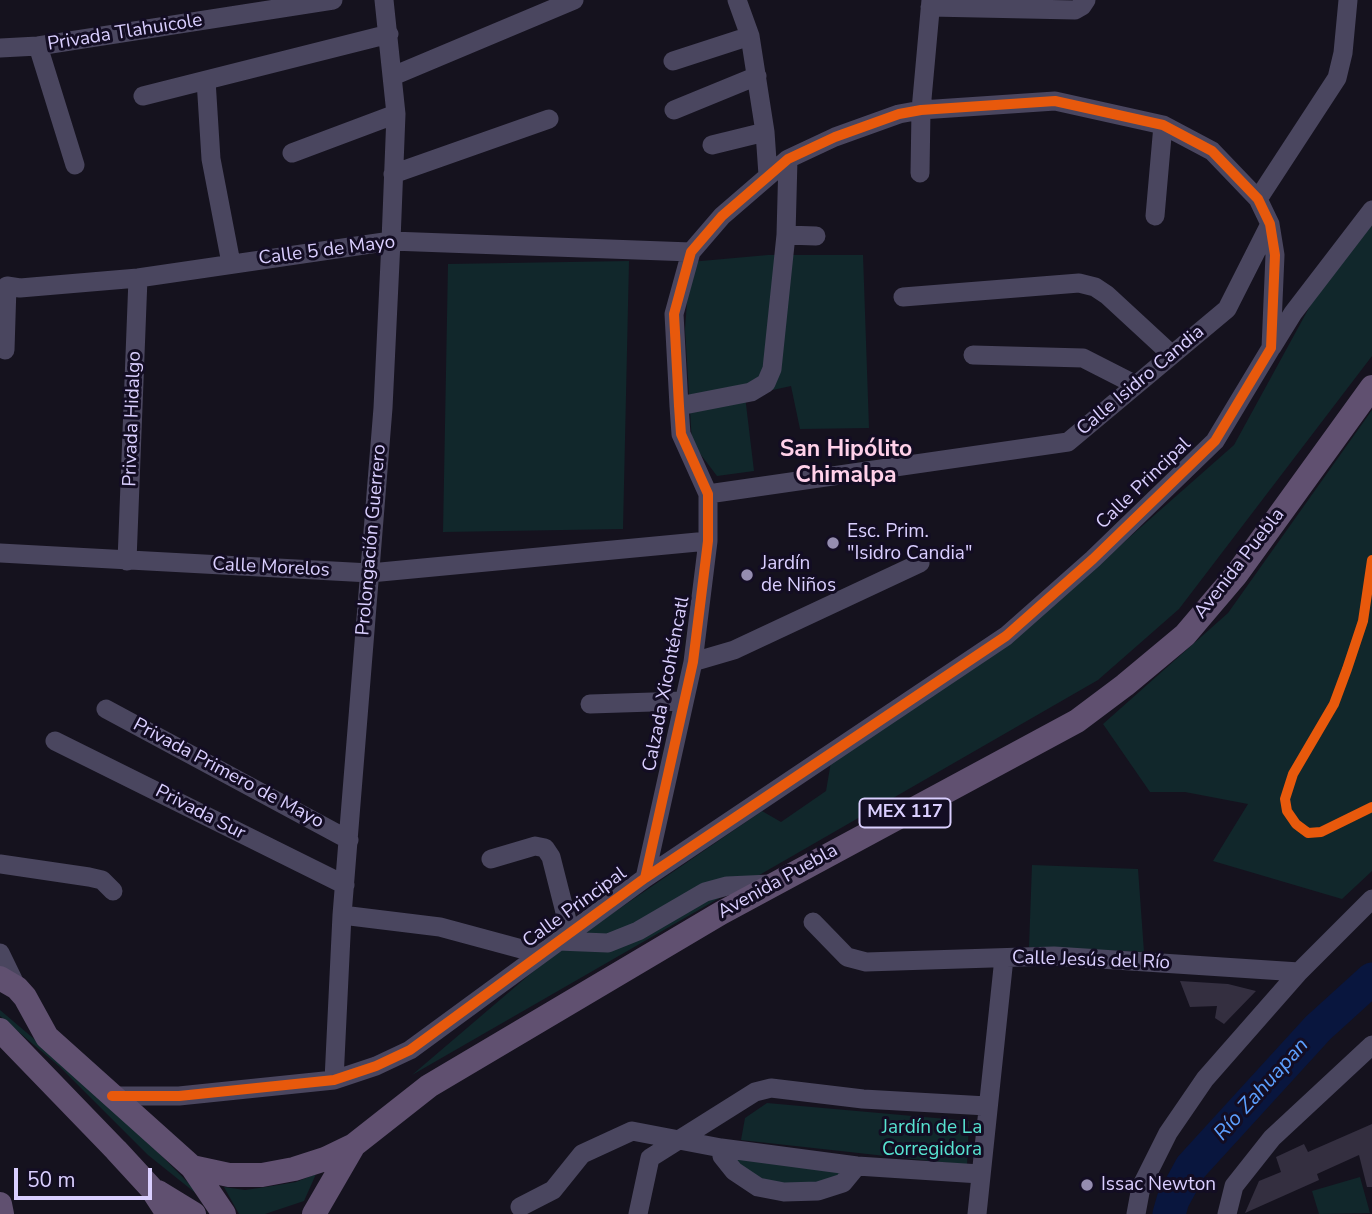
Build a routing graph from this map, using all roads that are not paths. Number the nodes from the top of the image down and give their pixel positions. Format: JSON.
{"nodes":[{"id":1,"x":333,"y":0,"type":"edge"},
{"id":2,"x":384,"y":0,"type":"edge"},
{"id":3,"x":574,"y":0,"type":"edge"},
{"id":4,"x":737,"y":0,"type":"edge"},
{"id":5,"x":1086,"y":0,"type":"edge"},
{"id":6,"x":1348,"y":0,"type":"edge"},
{"id":7,"x":931,"y":3,"type":"edge"},
{"id":8,"x":389,"y":34,"type":"junction"},
{"id":9,"x":750,"y":36,"type":"junction"},
{"id":10,"x":38,"y":47,"type":"junction"},
{"id":11,"x":0,"y":48,"type":"edge"},
{"id":12,"x":673,"y":61,"type":"dead end"},
{"id":13,"x":393,"y":76,"type":"junction"},
{"id":14,"x":757,"y":76,"type":"junction"},
{"id":15,"x":206,"y":80,"type":"junction"},
{"id":16,"x":143,"y":96,"type":"dead end"},
{"id":17,"x":674,"y":110,"type":"dead end"},
{"id":18,"x":921,"y":110,"type":"junction"},
{"id":19,"x":396,"y":114,"type":"junction"},
{"id":20,"x":550,"y":119,"type":"dead end"},
{"id":21,"x":1163,"y":125,"type":"junction"},
{"id":22,"x":765,"y":132,"type":"junction"},
{"id":23,"x":712,"y":145,"type":"dead end"},
{"id":24,"x":292,"y":153,"type":"dead end"},
{"id":25,"x":788,"y":159,"type":"junction"},
{"id":26,"x":75,"y":165,"type":"dead end"},
{"id":27,"x":920,"y":173,"type":"dead end"},
{"id":28,"x":393,"y":174,"type":"junction"},
{"id":29,"x":768,"y":174,"type":"junction"},
{"id":30,"x":1258,"y":199,"type":"junction"},
{"id":31,"x":1372,"y":210,"type":"edge"},
{"id":32,"x":1155,"y":215,"type":"dead end"},
{"id":33,"x":1270,"y":224,"type":"junction"},
{"id":34,"x":786,"y":235,"type":"junction"},
{"id":35,"x":816,"y":236,"type":"dead end"},
{"id":36,"x":391,"y":241,"type":"junction"},
{"id":37,"x":691,"y":252,"type":"junction"},
{"id":38,"x":231,"y":263,"type":"junction"},
{"id":39,"x":138,"y":278,"type":"junction"},
{"id":40,"x":3,"y":280,"type":"edge"},
{"id":41,"x":903,"y":297,"type":"dead end"},
{"id":42,"x":1271,"y":348,"type":"junction"},
{"id":43,"x":5,"y":350,"type":"dead end"},
{"id":44,"x":973,"y":355,"type":"dead end"},
{"id":45,"x":1172,"y":355,"type":"junction"},
{"id":46,"x":1136,"y":386,"type":"junction"},
{"id":47,"x":1372,"y":387,"type":"edge"},
{"id":48,"x":679,"y":406,"type":"junction"},
{"id":49,"x":708,"y":494,"type":"junction"},
{"id":50,"x":708,"y":541,"type":"junction"},
{"id":51,"x":0,"y":553,"type":"edge"},
{"id":52,"x":127,"y":561,"type":"junction"},
{"id":53,"x":920,"y":563,"type":"dead end"},
{"id":54,"x":370,"y":573,"type":"junction"},
{"id":55,"x":693,"y":662,"type":"junction"},
{"id":56,"x":684,"y":701,"type":"junction"},
{"id":57,"x":590,"y":704,"type":"dead end"},
{"id":58,"x":106,"y":709,"type":"dead end"},
{"id":59,"x":55,"y":741,"type":"dead end"},
{"id":60,"x":349,"y":840,"type":"junction"},
{"id":61,"x":491,"y":859,"type":"dead end"},
{"id":62,"x":0,"y":864,"type":"edge"},
{"id":63,"x":645,"y":878,"type":"junction"},
{"id":64,"x":771,"y":884,"type":"junction"},
{"id":65,"x":345,"y":886,"type":"junction"},
{"id":66,"x":113,"y":891,"type":"dead end"},
{"id":67,"x":1372,"y":899,"type":"edge"},
{"id":68,"x":342,"y":915,"type":"junction"},
{"id":69,"x":813,"y":922,"type":"dead end"},
{"id":70,"x":564,"y":937,"type":"junction"},
{"id":71,"x":0,"y":953,"type":"edge"},
{"id":72,"x":540,"y":954,"type":"junction"},
{"id":73,"x":1004,"y":958,"type":"junction"},
{"id":74,"x":1299,"y":972,"type":"junction"},
{"id":75,"x":8,"y":983,"type":"edge"},
{"id":76,"x":31,"y":1009,"type":"junction"},
{"id":77,"x":3,"y":1032,"type":"edge"},
{"id":78,"x":1372,"y":1045,"type":"edge"},
{"id":79,"x":334,"y":1080,"type":"junction"},
{"id":80,"x":112,"y":1096,"type":"junction"},
{"id":81,"x":987,"y":1106,"type":"junction"},
{"id":82,"x":678,"y":1141,"type":"junction"},
{"id":83,"x":354,"y":1145,"type":"junction"},
{"id":84,"x":721,"y":1148,"type":"junction"},
{"id":85,"x":857,"y":1166,"type":"junction"},
{"id":86,"x":192,"y":1167,"type":"junction"},
{"id":87,"x":980,"y":1174,"type":"junction"},
{"id":88,"x":151,"y":1188,"type":"junction"},
{"id":89,"x":0,"y":1204,"type":"edge"},
{"id":90,"x":520,"y":1207,"type":"dead end"},
{"id":91,"x":312,"y":1213,"type":"edge"},
{"id":92,"x":2,"y":1214,"type":"edge"},
{"id":93,"x":168,"y":1214,"type":"edge"},
{"id":94,"x":194,"y":1214,"type":"edge"},
{"id":95,"x":225,"y":1214,"type":"edge"},
{"id":96,"x":638,"y":1214,"type":"edge"},
{"id":97,"x":977,"y":1214,"type":"edge"},
{"id":98,"x":1136,"y":1214,"type":"edge"},
{"id":99,"x":1227,"y":1214,"type":"edge"}],
"edges":[{"from":1,"to":10,"type":"street","name":"Privada Tlahuicole"},
{"from":2,"to":8,"type":"street","name":"Prolongación Guerrero"},
{"from":3,"to":13,"type":"street"},
{"from":4,"to":9,"type":"street"},
{"from":5,"to":7,"type":"street"},
{"from":6,"to":30,"type":"street"},
{"from":7,"to":18,"type":"street"},
{"from":8,"to":13,"type":"street","name":"Prolongación Guerrero"},
{"from":8,"to":15,"type":"street"},
{"from":9,"to":12,"type":"street"},
{"from":9,"to":14,"type":"street"},
{"from":10,"to":11,"type":"street","name":"Privada Tlahuicole"},
{"from":10,"to":26,"type":"street"},
{"from":13,"to":19,"type":"street","name":"Prolongación Guerrero"},
{"from":14,"to":17,"type":"street"},
{"from":14,"to":22,"type":"street"},
{"from":15,"to":16,"type":"street"},
{"from":15,"to":38,"type":"street"},
{"from":18,"to":21,"type":"street","name":"Calle Principal"},
{"from":18,"to":25,"type":"street","name":"Calle Principal"},
{"from":18,"to":27,"type":"street"},
{"from":19,"to":24,"type":"street"},
{"from":19,"to":28,"type":"street","name":"Prolongación Guerrero"},
{"from":20,"to":28,"type":"street"},
{"from":21,"to":30,"type":"street","name":"Calle Principal"},
{"from":21,"to":32,"type":"street"},
{"from":22,"to":23,"type":"street"},
{"from":22,"to":29,"type":"street"},
{"from":25,"to":29,"type":"street","name":"Calle Principal"},
{"from":25,"to":34,"type":"street"},
{"from":28,"to":36,"type":"street","name":"Prolongación Guerrero"},
{"from":29,"to":37,"type":"street","name":"Calle Principal"},
{"from":30,"to":33,"type":"street","name":"Calle Principal"},
{"from":31,"to":42,"type":"street"},
{"from":33,"to":42,"type":"street","name":"Calle Principal"},
{"from":33,"to":45,"type":"street","name":"Calle Isidro Candia"},
{"from":34,"to":35,"type":"street"},
{"from":34,"to":48,"type":"street"},
{"from":36,"to":37,"type":"street","name":"Calle 5 de Mayo"},
{"from":36,"to":38,"type":"street","name":"Calle 5 de Mayo"},
{"from":36,"to":54,"type":"street","name":"Prolongación Guerrero"},
{"from":37,"to":48,"type":"street","name":"Calle Principal"},
{"from":38,"to":39,"type":"street","name":"Calle 5 de Mayo"},
{"from":39,"to":40,"type":"street","name":"Calle 5 de Mayo"},
{"from":39,"to":52,"type":"street","name":"Privada Hidalgo"},
{"from":40,"to":43,"type":"street"},
{"from":41,"to":45,"type":"street"},
{"from":42,"to":63,"type":"street","name":"Calle Principal"},
{"from":44,"to":46,"type":"street"},
{"from":45,"to":46,"type":"street","name":"Calle Isidro Candia"},
{"from":46,"to":49,"type":"street","name":"Calle Isidro Candia"},
{"from":47,"to":64,"type":"main road","name":"Avenida Puebla","number":"MEX 117"},
{"from":48,"to":49,"type":"street","name":"Calle Principal"},
{"from":49,"to":50,"type":"street","name":"Calzada Xicohténcatl"},
{"from":50,"to":54,"type":"street","name":"Calle Morelos"},
{"from":50,"to":55,"type":"street","name":"Calzada Xicohténcatl"},
{"from":51,"to":52,"type":"street","name":"Calle Morelos"},
{"from":52,"to":54,"type":"street","name":"Calle Morelos"},
{"from":53,"to":55,"type":"street"},
{"from":54,"to":60,"type":"street","name":"Prolongación Guerrero"},
{"from":55,"to":56,"type":"street","name":"Calzada Xicohténcatl"},
{"from":56,"to":57,"type":"street"},
{"from":56,"to":63,"type":"street","name":"Calzada Xicohténcatl"},
{"from":58,"to":60,"type":"street","name":"Privada Primero de Mayo"},
{"from":59,"to":65,"type":"street","name":"Privada Sur"},
{"from":60,"to":65,"type":"street","name":"Prolongación Guerrero"},
{"from":61,"to":70,"type":"street"},
{"from":62,"to":66,"type":"street"},
{"from":63,"to":70,"type":"street","name":"Calle Principal"},
{"from":64,"to":70,"type":"street"},
{"from":64,"to":83,"type":"main road","name":"Avenida Puebla","number":"MEX 117"},
{"from":65,"to":68,"type":"street","name":"Prolongación Guerrero"},
{"from":67,"to":74,"type":"street"},
{"from":68,"to":72,"type":"street"},
{"from":68,"to":79,"type":"street","name":"Prolongación Guerrero"},
{"from":69,"to":73,"type":"street","name":"Calle Jesús del Río"},
{"from":70,"to":72,"type":"street","name":"Calle Principal"},
{"from":71,"to":75,"type":"street"},
{"from":72,"to":79,"type":"street","name":"Calle Principal"},
{"from":73,"to":74,"type":"street","name":"Calle Jesús del Río"},
{"from":73,"to":81,"type":"street"},
{"from":74,"to":98,"type":"street"},
{"from":75,"to":76,"type":"main road"},
{"from":76,"to":77,"type":"main road"},
{"from":76,"to":80,"type":"main road"},
{"from":77,"to":88,"type":"main road"},
{"from":78,"to":99,"type":"street"},
{"from":79,"to":80,"type":"street","name":"Calle Principal"},
{"from":80,"to":86,"type":"main road"},
{"from":81,"to":82,"type":"street"},
{"from":81,"to":87,"type":"street"},
{"from":82,"to":84,"type":"street"},
{"from":82,"to":90,"type":"street"},
{"from":82,"to":96,"type":"street"},
{"from":83,"to":86,"type":"main road"},
{"from":83,"to":91,"type":"main road","name":"Avenida Puebla","number":"MEX 117"},
{"from":84,"to":85,"type":"street"},
{"from":84,"to":85,"type":"street"},
{"from":85,"to":87,"type":"street"},
{"from":86,"to":95,"type":"main road"},
{"from":87,"to":97,"type":"street"},
{"from":88,"to":93,"type":"main road"},
{"from":88,"to":94,"type":"main road"},
{"from":89,"to":92,"type":"main road"}]}
